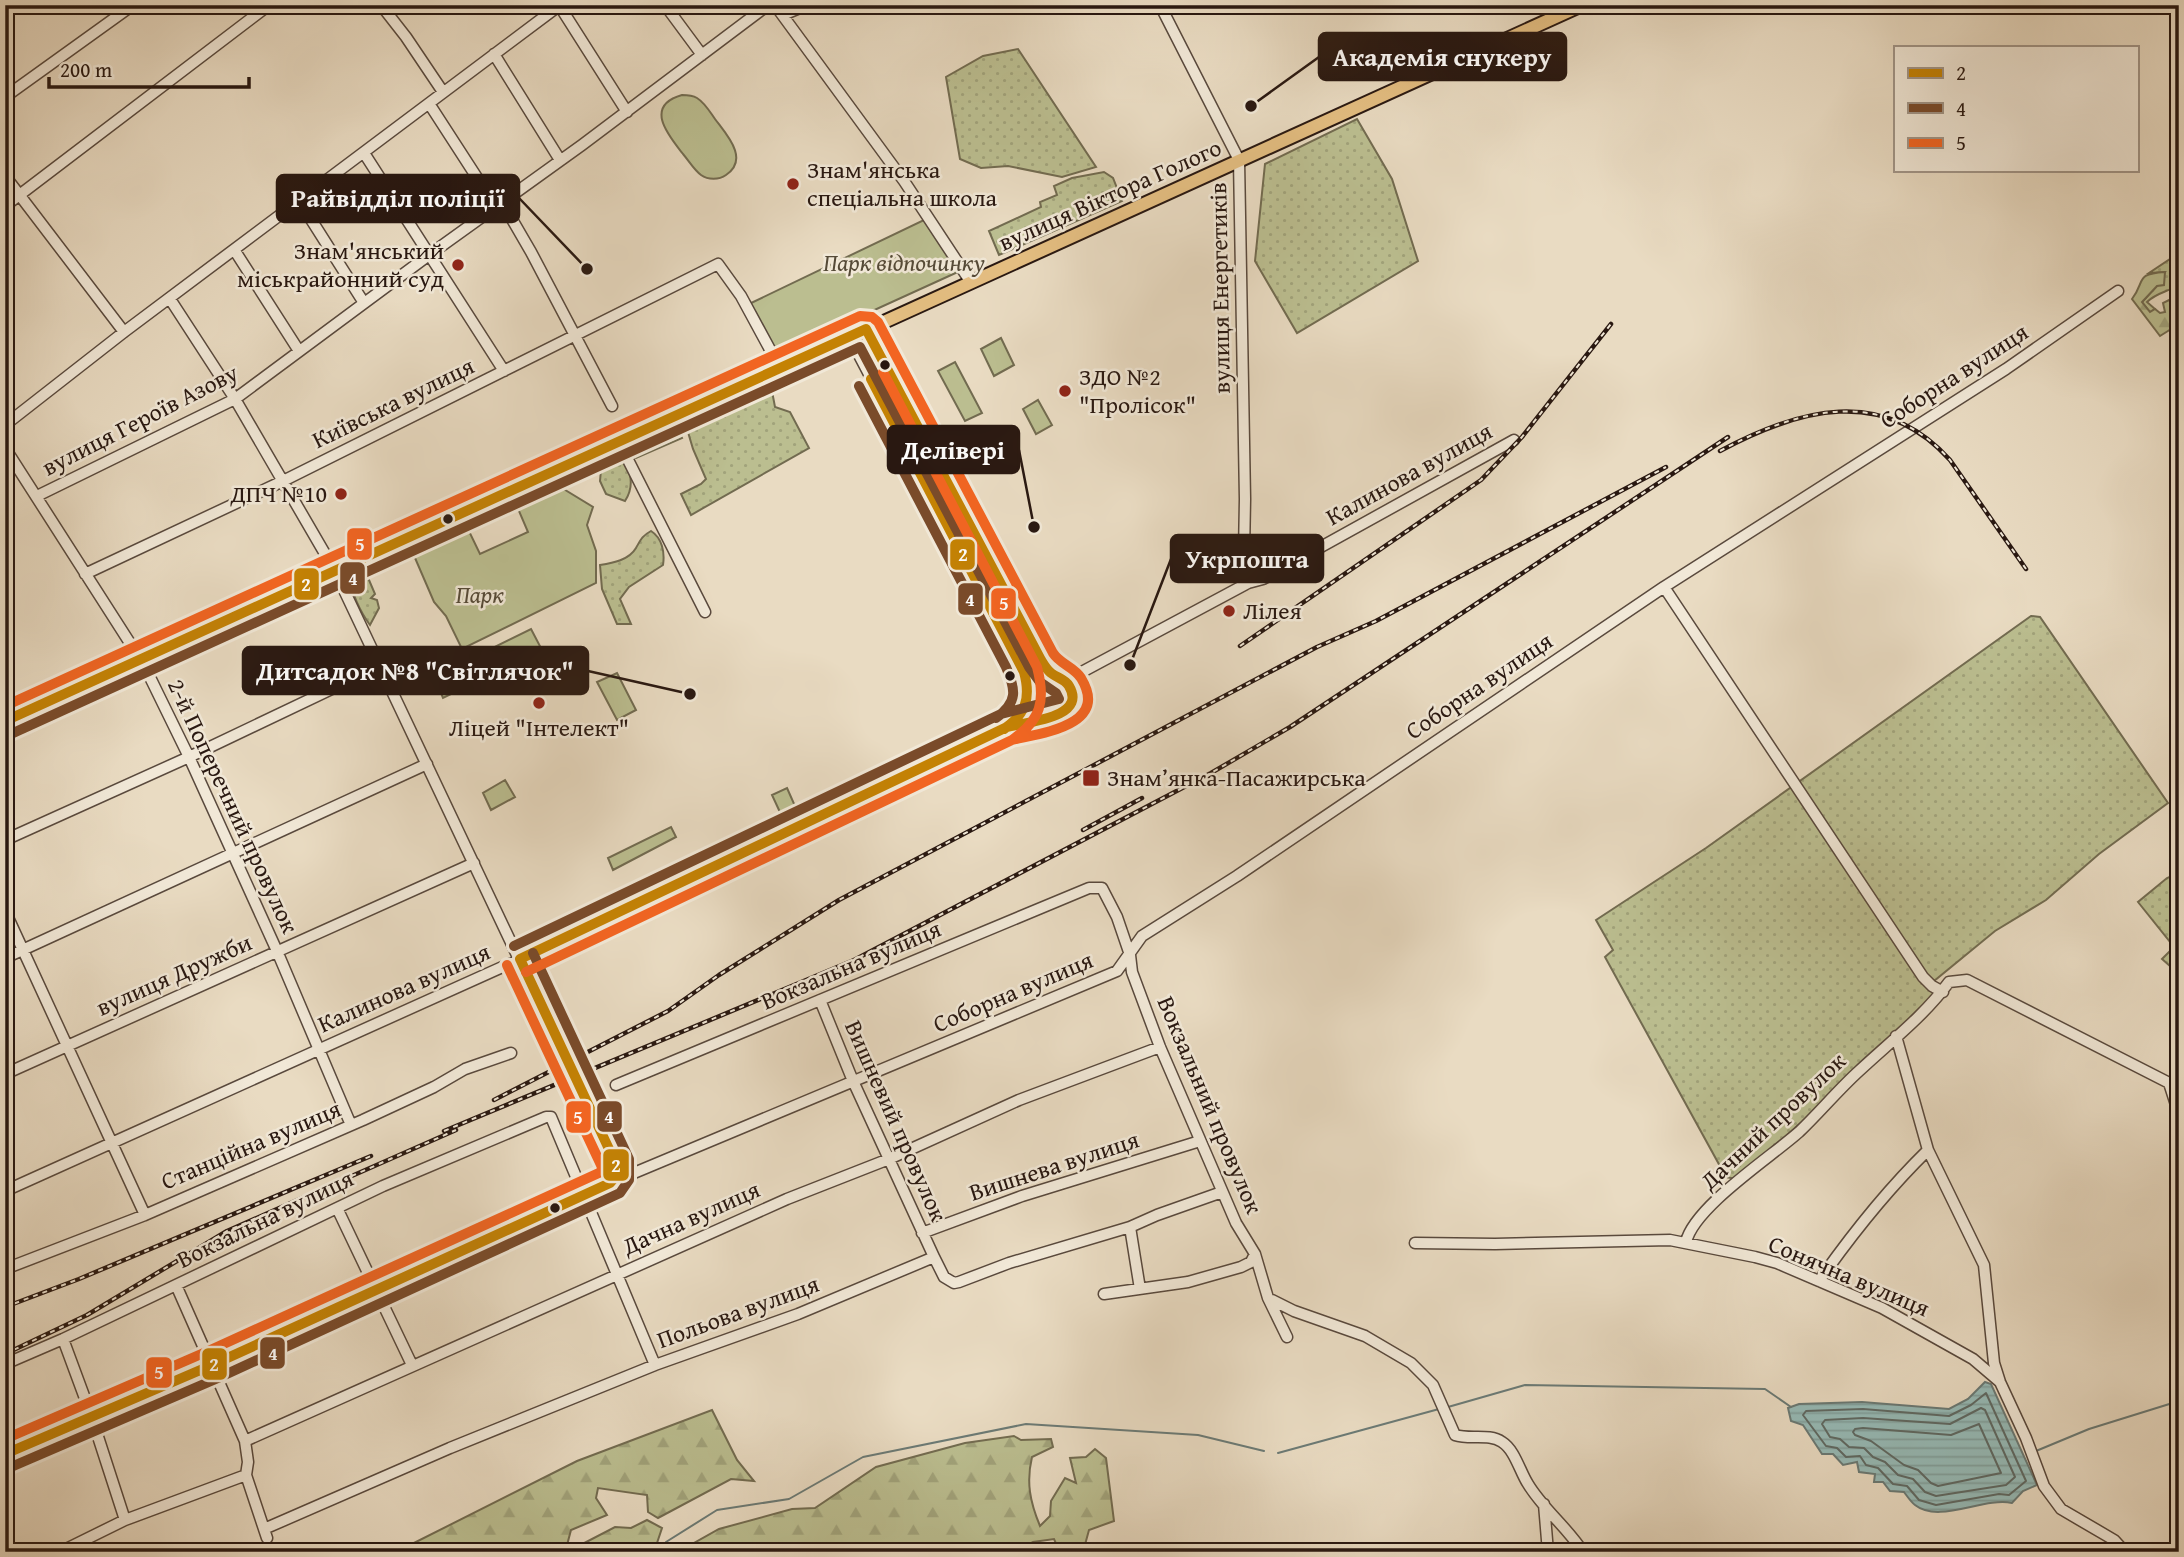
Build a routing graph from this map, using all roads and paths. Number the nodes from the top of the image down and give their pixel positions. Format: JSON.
{"nodes":[{"id":1,"x":133,"y":5,"type":"edge"},
{"id":2,"x":269,"y":5,"type":"edge"},
{"id":3,"x":382,"y":5,"type":"edge"},
{"id":4,"x":560,"y":5,"type":"edge"},
{"id":5,"x":665,"y":5,"type":"edge"},
{"id":6,"x":768,"y":5,"type":"edge"},
{"id":7,"x":775,"y":5,"type":"edge"},
{"id":8,"x":807,"y":5,"type":"edge"},
{"id":9,"x":1160,"y":5,"type":"edge"},
{"id":10,"x":1582,"y":5,"type":"edge"},
{"id":11,"x":783,"y":15,"type":"junction"},
{"id":12,"x":494,"y":54,"type":"junction"},
{"id":13,"x":702,"y":55,"type":"junction"},
{"id":14,"x":443,"y":92,"type":"junction"},
{"id":15,"x":5,"y":97,"type":"edge"},
{"id":16,"x":430,"y":105,"type":"junction"},
{"id":17,"x":628,"y":112,"type":"junction"},
{"id":18,"x":364,"y":153,"type":"junction"},
{"id":19,"x":560,"y":160,"type":"junction"},
{"id":20,"x":1239,"y":160,"type":"junction"},
{"id":21,"x":5,"y":176,"type":"edge"},
{"id":22,"x":20,"y":195,"type":"junction"},
{"id":23,"x":300,"y":202,"type":"junction"},
{"id":24,"x":499,"y":205,"type":"junction"},
{"id":25,"x":5,"y":206,"type":"edge"},
{"id":26,"x":235,"y":251,"type":"junction"},
{"id":27,"x":429,"y":254,"type":"junction"},
{"id":28,"x":970,"y":281,"type":"junction"},
{"id":29,"x":2118,"y":291,"type":"dead end"},
{"id":30,"x":170,"y":299,"type":"junction"},
{"id":31,"x":364,"y":303,"type":"junction"},
{"id":32,"x":866,"y":328,"type":"junction"},
{"id":33,"x":124,"y":332,"type":"junction"},
{"id":34,"x":849,"y":336,"type":"junction"},
{"id":35,"x":575,"y":337,"type":"junction"},
{"id":36,"x":299,"y":351,"type":"junction"},
{"id":37,"x":779,"y":368,"type":"junction"},
{"id":38,"x":504,"y":371,"type":"junction"},
{"id":39,"x":235,"y":400,"type":"junction"},
{"id":40,"x":612,"y":406,"type":"dead end"},
{"id":41,"x":5,"y":425,"type":"edge"},
{"id":42,"x":1514,"y":440,"type":"dead end"},
{"id":43,"x":618,"y":442,"type":"junction"},
{"id":44,"x":5,"y":448,"type":"edge"},
{"id":45,"x":282,"y":481,"type":"junction"},
{"id":46,"x":37,"y":496,"type":"junction"},
{"id":47,"x":335,"y":571,"type":"junction"},
{"id":48,"x":85,"y":574,"type":"junction"},
{"id":49,"x":1248,"y":583,"type":"junction"},
{"id":50,"x":1664,"y":587,"type":"junction"},
{"id":51,"x":705,"y":612,"type":"dead end"},
{"id":52,"x":142,"y":660,"type":"junction"},
{"id":53,"x":380,"y":666,"type":"junction"},
{"id":54,"x":1054,"y":676,"type":"junction"},
{"id":55,"x":1065,"y":681,"type":"junction"},
{"id":56,"x":1028,"y":695,"type":"junction"},
{"id":57,"x":1050,"y":718,"type":"junction"},
{"id":58,"x":5,"y":721,"type":"edge"},
{"id":59,"x":1007,"y":727,"type":"junction"},
{"id":60,"x":189,"y":757,"type":"junction"},
{"id":61,"x":427,"y":764,"type":"junction"},
{"id":62,"x":5,"y":840,"type":"edge"},
{"id":63,"x":232,"y":853,"type":"junction"},
{"id":64,"x":474,"y":863,"type":"junction"},
{"id":65,"x":1102,"y":888,"type":"joint"},
{"id":66,"x":5,"y":911,"type":"edge"},
{"id":67,"x":23,"y":950,"type":"junction"},
{"id":68,"x":277,"y":951,"type":"junction"},
{"id":69,"x":1130,"y":955,"type":"junction"},
{"id":70,"x":5,"y":958,"type":"edge"},
{"id":71,"x":520,"y":959,"type":"junction"},
{"id":72,"x":1943,"y":992,"type":"junction"},
{"id":73,"x":820,"y":1000,"type":"junction"},
{"id":74,"x":1896,"y":1037,"type":"junction"},
{"id":75,"x":66,"y":1047,"type":"junction"},
{"id":76,"x":1160,"y":1047,"type":"junction"},
{"id":77,"x":561,"y":1048,"type":"tunnel mouth"},
{"id":78,"x":319,"y":1050,"type":"junction"},
{"id":79,"x":510,"y":1053,"type":"dead end"},
{"id":80,"x":5,"y":1074,"type":"edge"},
{"id":81,"x":576,"y":1081,"type":"tunnel mouth"},
{"id":82,"x":853,"y":1081,"type":"junction"},
{"id":83,"x":616,"y":1085,"type":"dead end"},
{"id":84,"x":2174,"y":1085,"type":"edge"},
{"id":85,"x":2179,"y":1114,"type":"edge"},
{"id":86,"x":351,"y":1125,"type":"junction"},
{"id":87,"x":1200,"y":1141,"type":"junction"},
{"id":88,"x":110,"y":1143,"type":"junction"},
{"id":89,"x":1928,"y":1150,"type":"junction"},
{"id":90,"x":889,"y":1159,"type":"junction"},
{"id":91,"x":616,"y":1164,"type":"junction"},
{"id":92,"x":632,"y":1173,"type":"junction"},
{"id":93,"x":610,"y":1182,"type":"junction"},
{"id":94,"x":5,"y":1191,"type":"edge"},
{"id":95,"x":1222,"y":1192,"type":"junction"},
{"id":96,"x":584,"y":1194,"type":"junction"},
{"id":97,"x":337,"y":1208,"type":"junction"},
{"id":98,"x":145,"y":1215,"type":"junction"},
{"id":99,"x":1130,"y":1227,"type":"junction"},
{"id":100,"x":922,"y":1233,"type":"junction"},
{"id":101,"x":1686,"y":1242,"type":"junction"},
{"id":102,"x":1416,"y":1243,"type":"dead end"},
{"id":103,"x":1255,"y":1254,"type":"junction"},
{"id":104,"x":934,"y":1257,"type":"junction"},
{"id":105,"x":5,"y":1269,"type":"edge"},
{"id":106,"x":617,"y":1273,"type":"junction"},
{"id":107,"x":1819,"y":1281,"type":"junction"},
{"id":108,"x":176,"y":1285,"type":"junction"},
{"id":109,"x":1140,"y":1289,"type":"junction"},
{"id":110,"x":377,"y":1290,"type":"junction"},
{"id":111,"x":1104,"y":1294,"type":"dead end"},
{"id":112,"x":1268,"y":1298,"type":"junction"},
{"id":113,"x":1287,"y":1337,"type":"dead end"},
{"id":114,"x":63,"y":1339,"type":"junction"},
{"id":115,"x":5,"y":1364,"type":"edge"},
{"id":116,"x":212,"y":1365,"type":"junction"},
{"id":117,"x":412,"y":1365,"type":"junction"},
{"id":118,"x":654,"y":1365,"type":"junction"},
{"id":119,"x":2000,"y":1382,"type":"junction"},
{"id":120,"x":92,"y":1418,"type":"junction"},
{"id":121,"x":245,"y":1441,"type":"junction"},
{"id":122,"x":5,"y":1454,"type":"edge"},
{"id":123,"x":246,"y":1475,"type":"junction"},
{"id":124,"x":1544,"y":1504,"type":"junction"},
{"id":125,"x":125,"y":1520,"type":"junction"},
{"id":126,"x":60,"y":1552,"type":"edge"},
{"id":127,"x":1548,"y":1552,"type":"edge"},
{"id":128,"x":1583,"y":1552,"type":"edge"},
{"id":129,"x":2125,"y":1552,"type":"edge"}],
"edges":[{"from":1,"to":15,"type":"street"},
{"from":2,"to":22,"type":"street"},
{"from":3,"to":14,"type":"street"},
{"from":4,"to":12,"type":"street"},
{"from":4,"to":17,"type":"street"},
{"from":5,"to":13,"type":"street"},
{"from":6,"to":13,"type":"street","name":"вулиця Героїв Азову"},
{"from":7,"to":11,"type":"street"},
{"from":8,"to":11,"type":"street"},
{"from":9,"to":20,"type":"street","name":"вулиця Енергетиків"},
{"from":10,"to":20,"type":"main road","name":"вулиця Віктора Голого"},
{"from":11,"to":28,"type":"street"},
{"from":12,"to":14,"type":"street"},
{"from":12,"to":19,"type":"street"},
{"from":13,"to":17,"type":"street","name":"вулиця Героїв Азову"},
{"from":14,"to":16,"type":"street"},
{"from":16,"to":18,"type":"street"},
{"from":16,"to":24,"type":"street"},
{"from":17,"to":19,"type":"street","name":"вулиця Героїв Азову"},
{"from":18,"to":23,"type":"street"},
{"from":18,"to":27,"type":"street"},
{"from":19,"to":24,"type":"street","name":"вулиця Героїв Азову"},
{"from":20,"to":28,"type":"main road","name":"вулиця Віктора Голого"},
{"from":20,"to":49,"type":"street","name":"вулиця Енергетиків"},
{"from":21,"to":22,"type":"street"},
{"from":22,"to":25,"type":"street"},
{"from":22,"to":33,"type":"street"},
{"from":23,"to":26,"type":"street"},
{"from":23,"to":31,"type":"street"},
{"from":24,"to":27,"type":"street","name":"вулиця Героїв Азову"},
{"from":24,"to":35,"type":"street"},
{"from":26,"to":30,"type":"street"},
{"from":26,"to":36,"type":"street"},
{"from":27,"to":31,"type":"street","name":"вулиця Героїв Азову"},
{"from":27,"to":38,"type":"street"},
{"from":28,"to":32,"type":"main road","name":"вулиця Віктора Голого"},
{"from":29,"to":50,"type":"street","name":"Соборна вулиця"},
{"from":30,"to":33,"type":"street"},
{"from":30,"to":39,"type":"street"},
{"from":31,"to":36,"type":"street","name":"вулиця Героїв Азову"},
{"from":32,"to":34,"type":"main road","name":"вулиця Віктора Голого"},
{"from":32,"to":54,"type":"street"},
{"from":33,"to":41,"type":"street"},
{"from":34,"to":37,"type":"main road","name":"вулиця Віктора Голого"},
{"from":34,"to":56,"type":"street"},
{"from":35,"to":37,"type":"street","name":"Київська вулиця"},
{"from":35,"to":38,"type":"street","name":"Київська вулиця"},
{"from":35,"to":40,"type":"street"},
{"from":36,"to":39,"type":"street","name":"вулиця Героїв Азову"},
{"from":37,"to":43,"type":"main road","name":"вулиця Віктора Голого"},
{"from":38,"to":45,"type":"street","name":"Київська вулиця"},
{"from":39,"to":45,"type":"street"},
{"from":39,"to":46,"type":"street","name":"вулиця Героїв Азову"},
{"from":42,"to":49,"type":"street","name":"Калинова вулиця"},
{"from":43,"to":47,"type":"main road","name":"вулиця Віктора Голого"},
{"from":43,"to":51,"type":"street"},
{"from":44,"to":46,"type":"street","name":"2-й Поперечний провулок"},
{"from":45,"to":47,"type":"street"},
{"from":45,"to":48,"type":"street","name":"Київська вулиця"},
{"from":46,"to":48,"type":"street","name":"2-й Поперечний провулок"},
{"from":47,"to":52,"type":"main road","name":"вулиця Віктора Голого"},
{"from":47,"to":53,"type":"street"},
{"from":48,"to":52,"type":"street","name":"2-й Поперечний провулок"},
{"from":49,"to":55,"type":"street","name":"Калинова вулиця"},
{"from":50,"to":69,"type":"street","name":"Соборна вулиця"},
{"from":50,"to":72,"type":"street"},
{"from":52,"to":58,"type":"main road","name":"вулиця Віктора Голого"},
{"from":52,"to":60,"type":"street","name":"2-й Поперечний провулок"},
{"from":53,"to":60,"type":"street"},
{"from":53,"to":61,"type":"street"},
{"from":54,"to":55,"type":"street"},
{"from":54,"to":56,"type":"street"},
{"from":55,"to":57,"type":"street"},
{"from":56,"to":57,"type":"street"},
{"from":56,"to":59,"type":"street"},
{"from":57,"to":59,"type":"street","name":"Калинова вулиця"},
{"from":59,"to":71,"type":"street","name":"Калинова вулиця"},
{"from":60,"to":62,"type":"street"},
{"from":60,"to":63,"type":"street","name":"2-й Поперечний провулок"},
{"from":61,"to":63,"type":"street"},
{"from":61,"to":64,"type":"street"},
{"from":63,"to":67,"type":"street"},
{"from":63,"to":68,"type":"street","name":"2-й Поперечний провулок"},
{"from":64,"to":68,"type":"street","name":"вулиця Дружби"},
{"from":64,"to":71,"type":"street"},
{"from":65,"to":69,"type":"street","name":"Вокзальний провулок"},
{"from":65,"to":73,"type":"street","name":"Вокзальна вулиця"},
{"from":66,"to":67,"type":"street"},
{"from":67,"to":70,"type":"street"},
{"from":67,"to":75,"type":"street"},
{"from":68,"to":75,"type":"street","name":"вулиця Дружби"},
{"from":68,"to":78,"type":"street","name":"2-й Поперечний провулок"},
{"from":69,"to":76,"type":"street","name":"Вокзальний провулок"},
{"from":69,"to":82,"type":"street","name":"Соборна вулиця"},
{"from":71,"to":77,"type":"street"},
{"from":71,"to":78,"type":"street","name":"Калинова вулиця"},
{"from":72,"to":74,"type":"street","name":"Дачний провулок"},
{"from":72,"to":84,"type":"street","name":"Дачний провулок"},
{"from":73,"to":82,"type":"street","name":"Вишневий провулок"},
{"from":73,"to":83,"type":"street","name":"Вокзальна вулиця"},
{"from":74,"to":89,"type":"street"},
{"from":74,"to":101,"type":"street","name":"Дачний провулок"},
{"from":75,"to":80,"type":"street","name":"вулиця Дружби"},
{"from":75,"to":88,"type":"street"},
{"from":76,"to":87,"type":"street","name":"Вокзальний провулок"},
{"from":76,"to":90,"type":"street","name":"Дачна вулиця"},
{"from":78,"to":86,"type":"street","name":"2-й Поперечний провулок"},
{"from":78,"to":88,"type":"street","name":"Калинова вулиця"},
{"from":79,"to":86,"type":"street","name":"Станційна вулиця"},
{"from":81,"to":91,"type":"street"},
{"from":82,"to":90,"type":"street","name":"Вишневий провулок"},
{"from":82,"to":92,"type":"street","name":"Соборна вулиця"},
{"from":84,"to":85,"type":"street"},
{"from":86,"to":98,"type":"street","name":"Станційна вулиця"},
{"from":87,"to":95,"type":"street","name":"Вокзальний провулок"},
{"from":87,"to":100,"type":"street","name":"Вишнева вулиця"},
{"from":88,"to":94,"type":"street","name":"Калинова вулиця"},
{"from":88,"to":98,"type":"street"},
{"from":89,"to":107,"type":"street"},
{"from":89,"to":119,"type":"street"},
{"from":90,"to":100,"type":"street","name":"Вишневий провулок"},
{"from":90,"to":106,"type":"street","name":"Дачна вулиця"},
{"from":91,"to":92,"type":"street"},
{"from":91,"to":93,"type":"street"},
{"from":92,"to":93,"type":"street","name":"Соборна вулиця"},
{"from":93,"to":96,"type":"street","name":"Соборна вулиця"},
{"from":95,"to":99,"type":"street"},
{"from":95,"to":103,"type":"street","name":"Вокзальний провулок"},
{"from":96,"to":97,"type":"street","name":"Вокзальна вулиця"},
{"from":96,"to":106,"type":"street"},
{"from":96,"to":110,"type":"street","name":"Соборна вулиця"},
{"from":97,"to":108,"type":"street","name":"Вокзальна вулиця"},
{"from":97,"to":110,"type":"street"},
{"from":98,"to":105,"type":"street","name":"Станційна вулиця"},
{"from":99,"to":104,"type":"street"},
{"from":99,"to":109,"type":"street"},
{"from":100,"to":104,"type":"street","name":"Вишневий провулок"},
{"from":101,"to":102,"type":"street","name":"Сонячна вулиця"},
{"from":101,"to":107,"type":"street","name":"Сонячна вулиця"},
{"from":103,"to":109,"type":"street"},
{"from":103,"to":112,"type":"street","name":"Вокзальний провулок"},
{"from":104,"to":118,"type":"street","name":"Польова вулиця"},
{"from":106,"to":117,"type":"street","name":"Дачна вулиця"},
{"from":106,"to":118,"type":"street"},
{"from":107,"to":119,"type":"street","name":"Сонячна вулиця"},
{"from":108,"to":114,"type":"street","name":"Вокзальна вулиця"},
{"from":108,"to":116,"type":"street"},
{"from":109,"to":111,"type":"street"},
{"from":110,"to":116,"type":"street","name":"Соборна вулиця"},
{"from":110,"to":117,"type":"street"},
{"from":112,"to":113,"type":"street","name":"Вокзальний провулок"},
{"from":112,"to":124,"type":"street"},
{"from":114,"to":115,"type":"street","name":"Вокзальна вулиця"},
{"from":114,"to":120,"type":"street"},
{"from":116,"to":120,"type":"street","name":"Соборна вулиця"},
{"from":116,"to":121,"type":"street"},
{"from":117,"to":121,"type":"street","name":"Дачна вулиця"},
{"from":118,"to":123,"type":"street","name":"Польова вулиця"},
{"from":119,"to":129,"type":"street"},
{"from":120,"to":122,"type":"street","name":"Соборна вулиця"},
{"from":120,"to":125,"type":"street"},
{"from":121,"to":123,"type":"street"},
{"from":123,"to":125,"type":"street"},
{"from":124,"to":127,"type":"street"},
{"from":124,"to":128,"type":"street"},
{"from":125,"to":126,"type":"street"}]}
